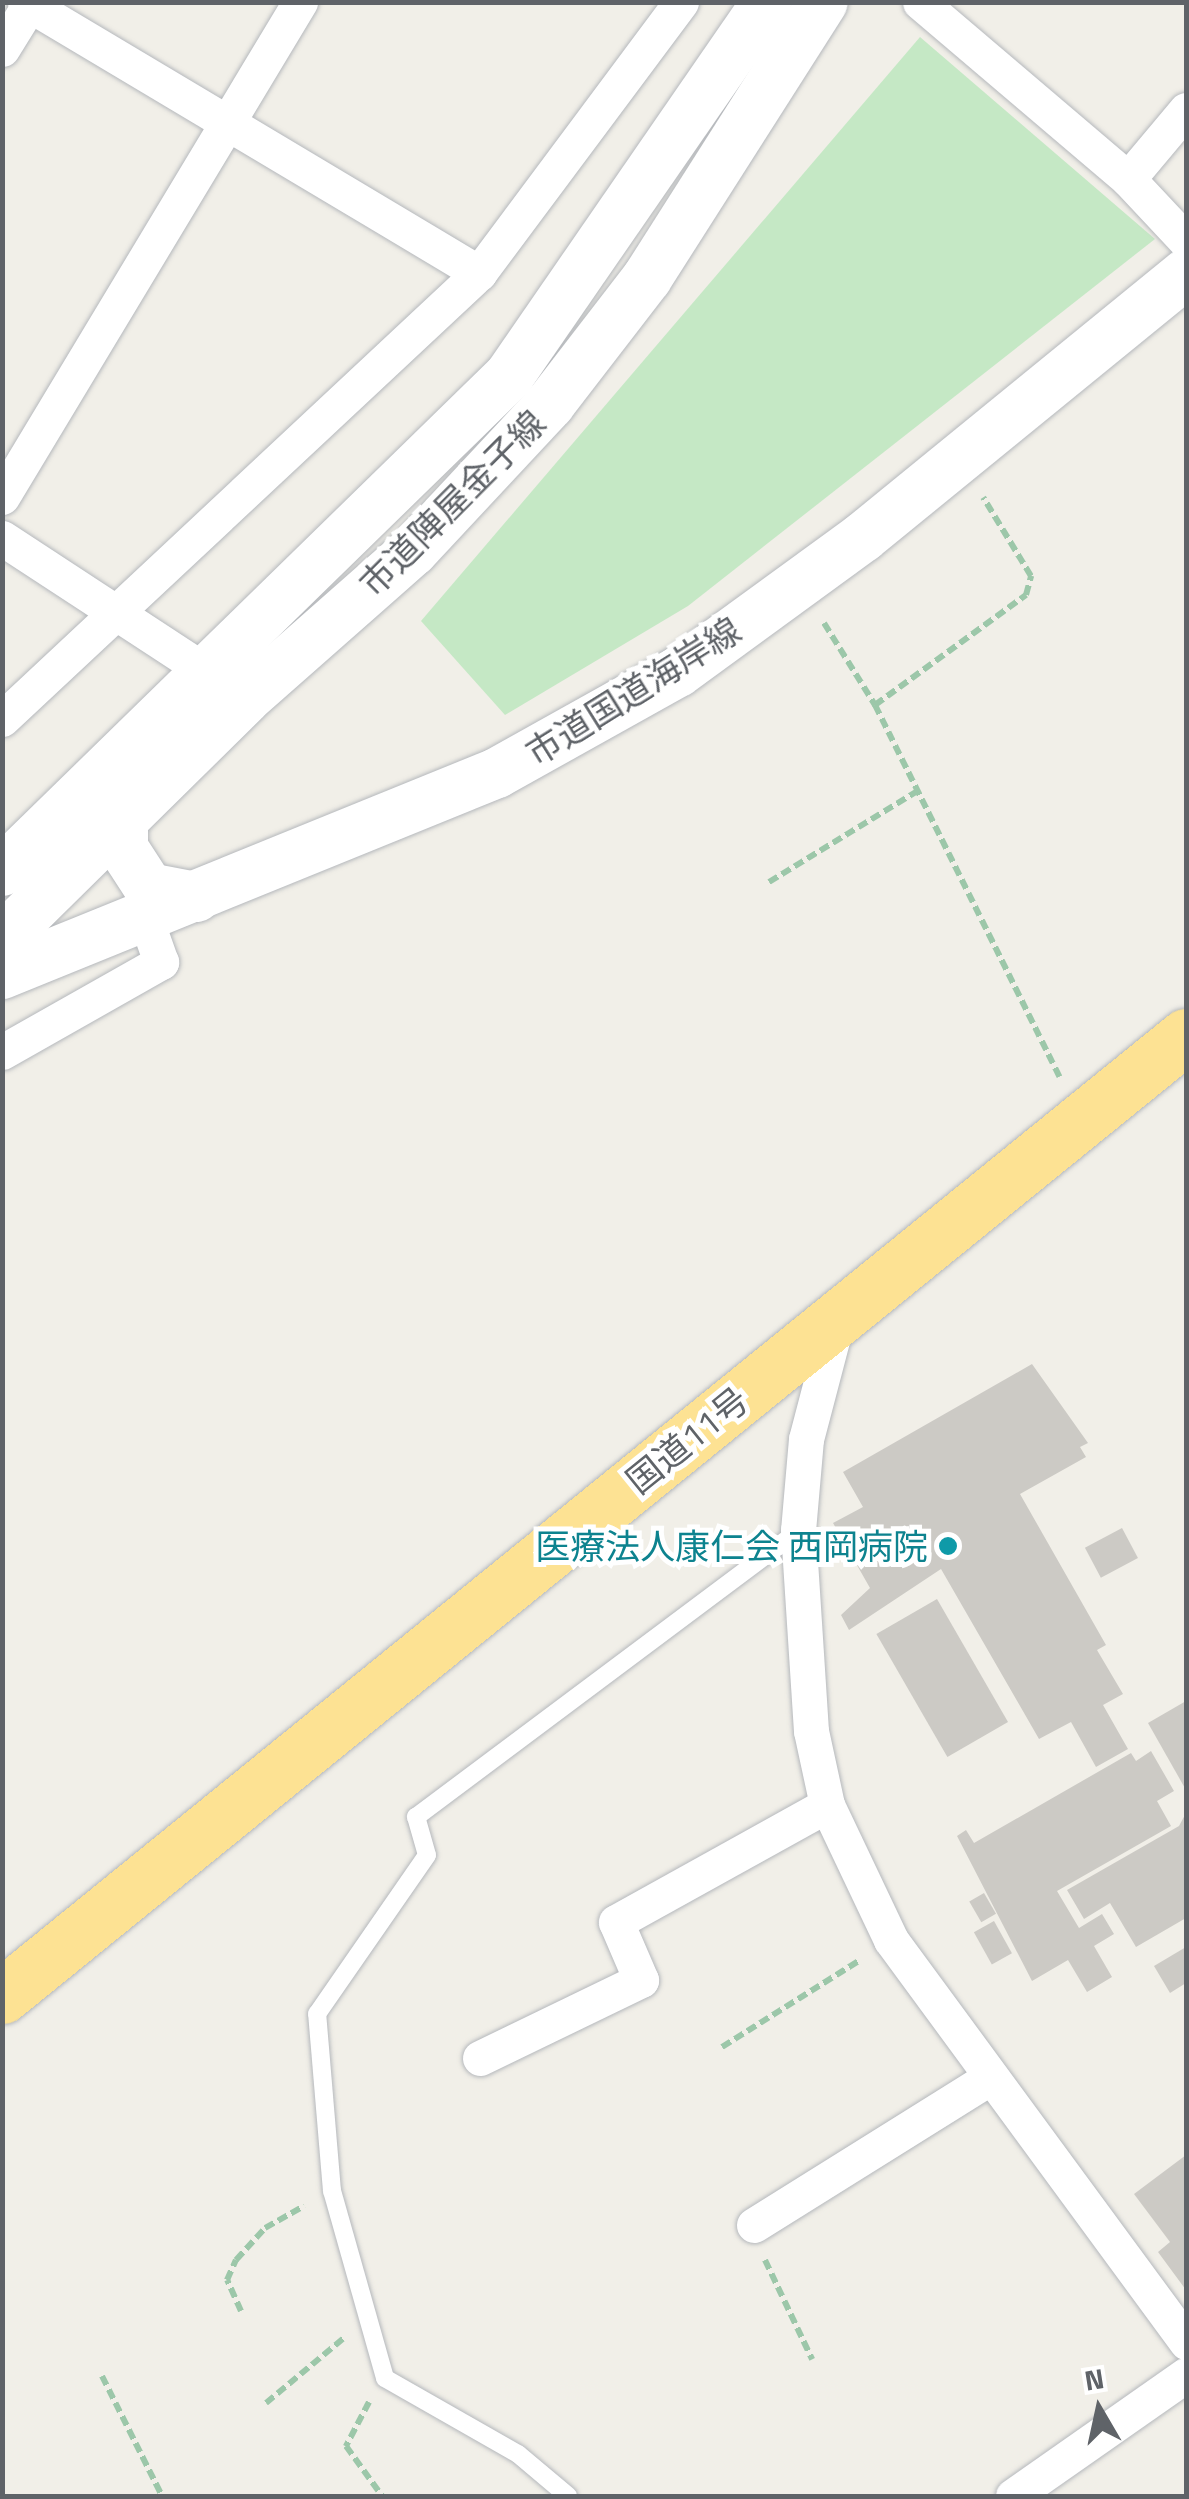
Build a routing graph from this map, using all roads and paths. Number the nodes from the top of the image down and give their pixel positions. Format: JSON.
{"nodes":[{"id":1,"x":300,"y":2,"type":"edge"},
{"id":2,"x":681,"y":2,"type":"edge"},
{"id":3,"x":767,"y":2,"type":"edge"},
{"id":4,"x":824,"y":2,"type":"edge"},
{"id":5,"x":920,"y":2,"type":"edge"},
{"id":6,"x":28,"y":3,"type":"edge"},
{"id":7,"x":2,"y":49,"type":"edge"},
{"id":8,"x":1186,"y":110,"type":"edge"},
{"id":9,"x":226,"y":123,"type":"junction"},
{"id":10,"x":1128,"y":179,"type":"junction"},
{"id":11,"x":1186,"y":241,"type":"edge"},
{"id":12,"x":479,"y":273,"type":"junction"},
{"id":13,"x":1186,"y":274,"type":"edge"},
{"id":14,"x":960,"y":458,"type":"junction"},
{"id":15,"x":2,"y":497,"type":"edge"},
{"id":16,"x":2,"y":538,"type":"edge"},
{"id":17,"x":800,"y":584,"type":"junction"},
{"id":18,"x":114,"y":605,"type":"junction"},
{"id":19,"x":226,"y":685,"type":"junction"},
{"id":20,"x":875,"y":704,"type":"junction"},
{"id":21,"x":2,"y":719,"type":"edge"},
{"id":22,"x":919,"y":790,"type":"junction"},
{"id":23,"x":123,"y":820,"type":"junction"},
{"id":24,"x":2,"y":870,"type":"edge"},
{"id":25,"x":769,"y":882,"type":"dead end"},
{"id":26,"x":196,"y":898,"type":"junction"},
{"id":27,"x":145,"y":917,"type":"junction"},
{"id":28,"x":2,"y":939,"type":"edge"},
{"id":29,"x":2,"y":974,"type":"edge"},
{"id":30,"x":1186,"y":1036,"type":"edge"},
{"id":31,"x":2,"y":1052,"type":"edge"},
{"id":32,"x":1082,"y":1121,"type":"junction"},
{"id":33,"x":837,"y":1320,"type":"junction"},
{"id":34,"x":798,"y":1530,"type":"junction"},
{"id":35,"x":827,"y":1805,"type":"junction"},
{"id":36,"x":68,"y":1938,"type":"junction"},
{"id":37,"x":891,"y":1940,"type":"junction"},
{"id":38,"x":2,"y":1969,"type":"edge"},
{"id":39,"x":2,"y":1996,"type":"edge"},
{"id":40,"x":722,"y":2047,"type":"dead end"},
{"id":41,"x":480,"y":2058,"type":"dead end"},
{"id":42,"x":988,"y":2080,"type":"junction"},
{"id":43,"x":332,"y":2190,"type":"junction"},
{"id":44,"x":754,"y":2225,"type":"joint"},
{"id":45,"x":241,"y":2311,"type":"dead end"},
{"id":46,"x":370,"y":2326,"type":"junction"},
{"id":47,"x":1186,"y":2342,"type":"edge"},
{"id":48,"x":812,"y":2359,"type":"dead end"},
{"id":49,"x":1186,"y":2375,"type":"edge"},
{"id":50,"x":102,"y":2376,"type":"dead end"},
{"id":51,"x":386,"y":2378,"type":"junction"},
{"id":52,"x":266,"y":2402,"type":"dead end"},
{"id":53,"x":162,"y":2496,"type":"edge"},
{"id":54,"x":382,"y":2496,"type":"edge"},
{"id":55,"x":568,"y":2496,"type":"edge"},
{"id":56,"x":1013,"y":2496,"type":"edge"}],
"edges":[{"from":1,"to":9,"type":"street"},
{"from":2,"to":12,"type":"street"},
{"from":3,"to":19,"type":"street","name":"市道陣屋金子線"},
{"from":4,"to":19,"type":"street","name":"市道陣屋金子線"},
{"from":5,"to":10,"type":"street"},
{"from":6,"to":7,"type":"street"},
{"from":6,"to":9,"type":"street"},
{"from":8,"to":10,"type":"street"},
{"from":9,"to":12,"type":"street"},
{"from":9,"to":15,"type":"street"},
{"from":10,"to":11,"type":"street"},
{"from":12,"to":18,"type":"street"},
{"from":13,"to":14,"type":"street","name":"市道国道海岸線"},
{"from":14,"to":17,"type":"street","name":"市道国道海岸線"},
{"from":14,"to":20,"type":"path"},
{"from":16,"to":18,"type":"street"},
{"from":17,"to":20,"type":"path"},
{"from":17,"to":26,"type":"street","name":"市道国道海岸線"},
{"from":18,"to":19,"type":"street"},
{"from":18,"to":21,"type":"street"},
{"from":19,"to":23,"type":"street","name":"市道陣屋金子線"},
{"from":19,"to":24,"type":"street","name":"市道陣屋金子線"},
{"from":20,"to":22,"type":"path"},
{"from":22,"to":25,"type":"path"},
{"from":22,"to":32,"type":"path"},
{"from":23,"to":26,"type":"street"},
{"from":23,"to":28,"type":"street","name":"市道陣屋金子線"},
{"from":26,"to":27,"type":"street","name":"市道国道海岸線"},
{"from":27,"to":29,"type":"street","name":"市道国道海岸線"},
{"from":27,"to":31,"type":"street"},
{"from":30,"to":32,"type":"highway","name":"国道11号"},
{"from":32,"to":33,"type":"highway","name":"国道11号"},
{"from":33,"to":34,"type":"street"},
{"from":33,"to":36,"type":"highway","name":"国道11号"},
{"from":34,"to":35,"type":"street"},
{"from":34,"to":43,"type":"lane"},
{"from":35,"to":37,"type":"street"},
{"from":35,"to":41,"type":"street"},
{"from":36,"to":38,"type":"street"},
{"from":36,"to":39,"type":"highway","name":"国道11号"},
{"from":37,"to":40,"type":"path"},
{"from":37,"to":42,"type":"street"},
{"from":42,"to":44,"type":"street"},
{"from":42,"to":47,"type":"street"},
{"from":43,"to":45,"type":"path"},
{"from":43,"to":46,"type":"lane"},
{"from":44,"to":48,"type":"path"},
{"from":46,"to":51,"type":"lane"},
{"from":46,"to":52,"type":"path"},
{"from":49,"to":56,"type":"street"},
{"from":50,"to":53,"type":"path"},
{"from":51,"to":54,"type":"path"},
{"from":51,"to":55,"type":"lane"}]}
